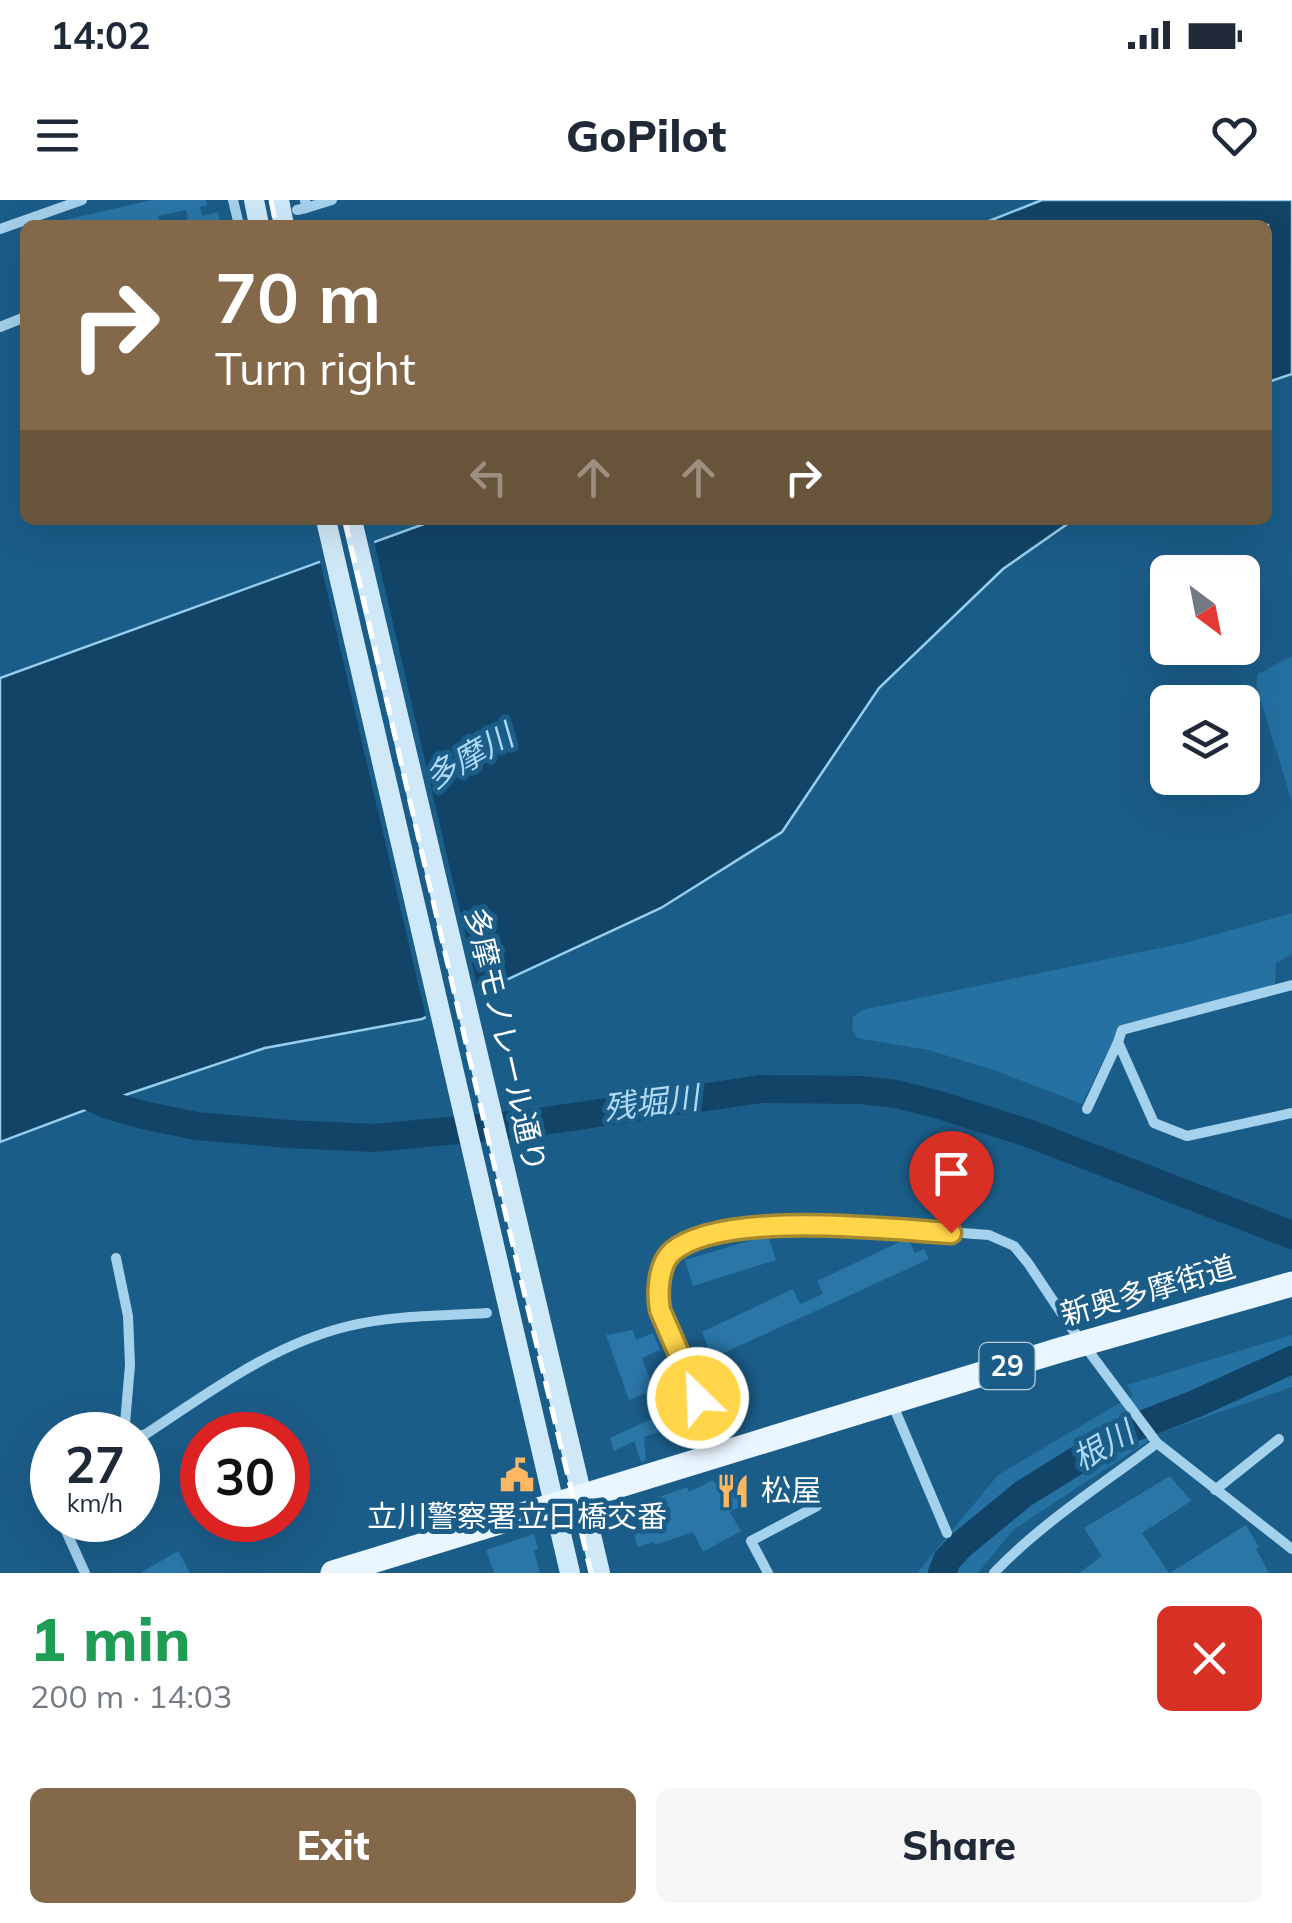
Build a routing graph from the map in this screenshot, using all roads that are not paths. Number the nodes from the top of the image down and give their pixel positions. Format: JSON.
{"nodes":[{"id":1,"x":82,"y":200,"type":"edge"},
{"id":2,"x":332,"y":200,"type":"edge"},
{"id":3,"x":294,"y":209,"type":"edge"},
{"id":4,"x":27,"y":220,"type":"edge"},
{"id":5,"x":327,"y":525,"type":"edge"},
{"id":6,"x":353,"y":525,"type":"edge"},
{"id":7,"x":1292,"y":985,"type":"edge"},
{"id":8,"x":1118,"y":1042,"type":"junction"},
{"id":9,"x":1087,"y":1109,"type":"dead end"},
{"id":10,"x":1292,"y":1113,"type":"edge"},
{"id":11,"x":116,"y":1258,"type":"dead end"},
{"id":12,"x":1292,"y":1284,"type":"edge"},
{"id":13,"x":487,"y":1313,"type":"dead end"},
{"id":14,"x":1083,"y":1343,"type":"junction"},
{"id":15,"x":891,"y":1402,"type":"junction"},
{"id":16,"x":126,"y":1412,"type":"edge"},
{"id":17,"x":160,"y":1425,"type":"edge"},
{"id":18,"x":1279,"y":1439,"type":"dead end"},
{"id":19,"x":1157,"y":1444,"type":"junction"},
{"id":20,"x":722,"y":1453,"type":"junction"},
{"id":21,"x":1215,"y":1490,"type":"junction"},
{"id":22,"x":582,"y":1497,"type":"junction"},
{"id":23,"x":552,"y":1506,"type":"junction"},
{"id":24,"x":817,"y":1506,"type":"dead end"},
{"id":25,"x":947,"y":1533,"type":"dead end"},
{"id":26,"x":71,"y":1542,"type":"edge"},
{"id":27,"x":1292,"y":1549,"type":"edge"},
{"id":28,"x":85,"y":1573,"type":"edge"},
{"id":29,"x":333,"y":1573,"type":"edge"},
{"id":30,"x":570,"y":1573,"type":"edge"},
{"id":31,"x":600,"y":1573,"type":"edge"},
{"id":32,"x":768,"y":1573,"type":"edge"},
{"id":33,"x":994,"y":1573,"type":"edge"}],
"edges":[{"from":1,"to":4,"type":"street"},
{"from":2,"to":3,"type":"street"},
{"from":5,"to":23,"type":"main road","name":"多摩モノレール通り"},
{"from":6,"to":22,"type":"main road","name":"多摩モノレール通り"},
{"from":7,"to":8,"type":"street"},
{"from":8,"to":9,"type":"street"},
{"from":8,"to":10,"type":"street"},
{"from":11,"to":16,"type":"street"},
{"from":12,"to":14,"type":"main road","name":"新奥多摩街道","number":"29"},
{"from":13,"to":17,"type":"street"},
{"from":14,"to":15,"type":"main road","name":"新奥多摩街道","number":"29"},
{"from":14,"to":19,"type":"street"},
{"from":14,"to":20,"type":"street"},
{"from":15,"to":20,"type":"main road","name":"新奥多摩街道","number":"29"},
{"from":15,"to":25,"type":"street"},
{"from":18,"to":21,"type":"street"},
{"from":19,"to":21,"type":"street"},
{"from":19,"to":33,"type":"street"},
{"from":20,"to":22,"type":"main road","name":"新奥多摩街道","number":"29"},
{"from":21,"to":27,"type":"street"},
{"from":22,"to":23,"type":"main road","name":"新奥多摩街道","number":"29"},
{"from":22,"to":31,"type":"main road","name":"多摩モノレール通り"},
{"from":23,"to":29,"type":"main road","name":"新奥多摩街道","number":"29"},
{"from":23,"to":30,"type":"main road","name":"多摩モノレール通り"},
{"from":24,"to":32,"type":"street"},
{"from":26,"to":28,"type":"street"}]}
